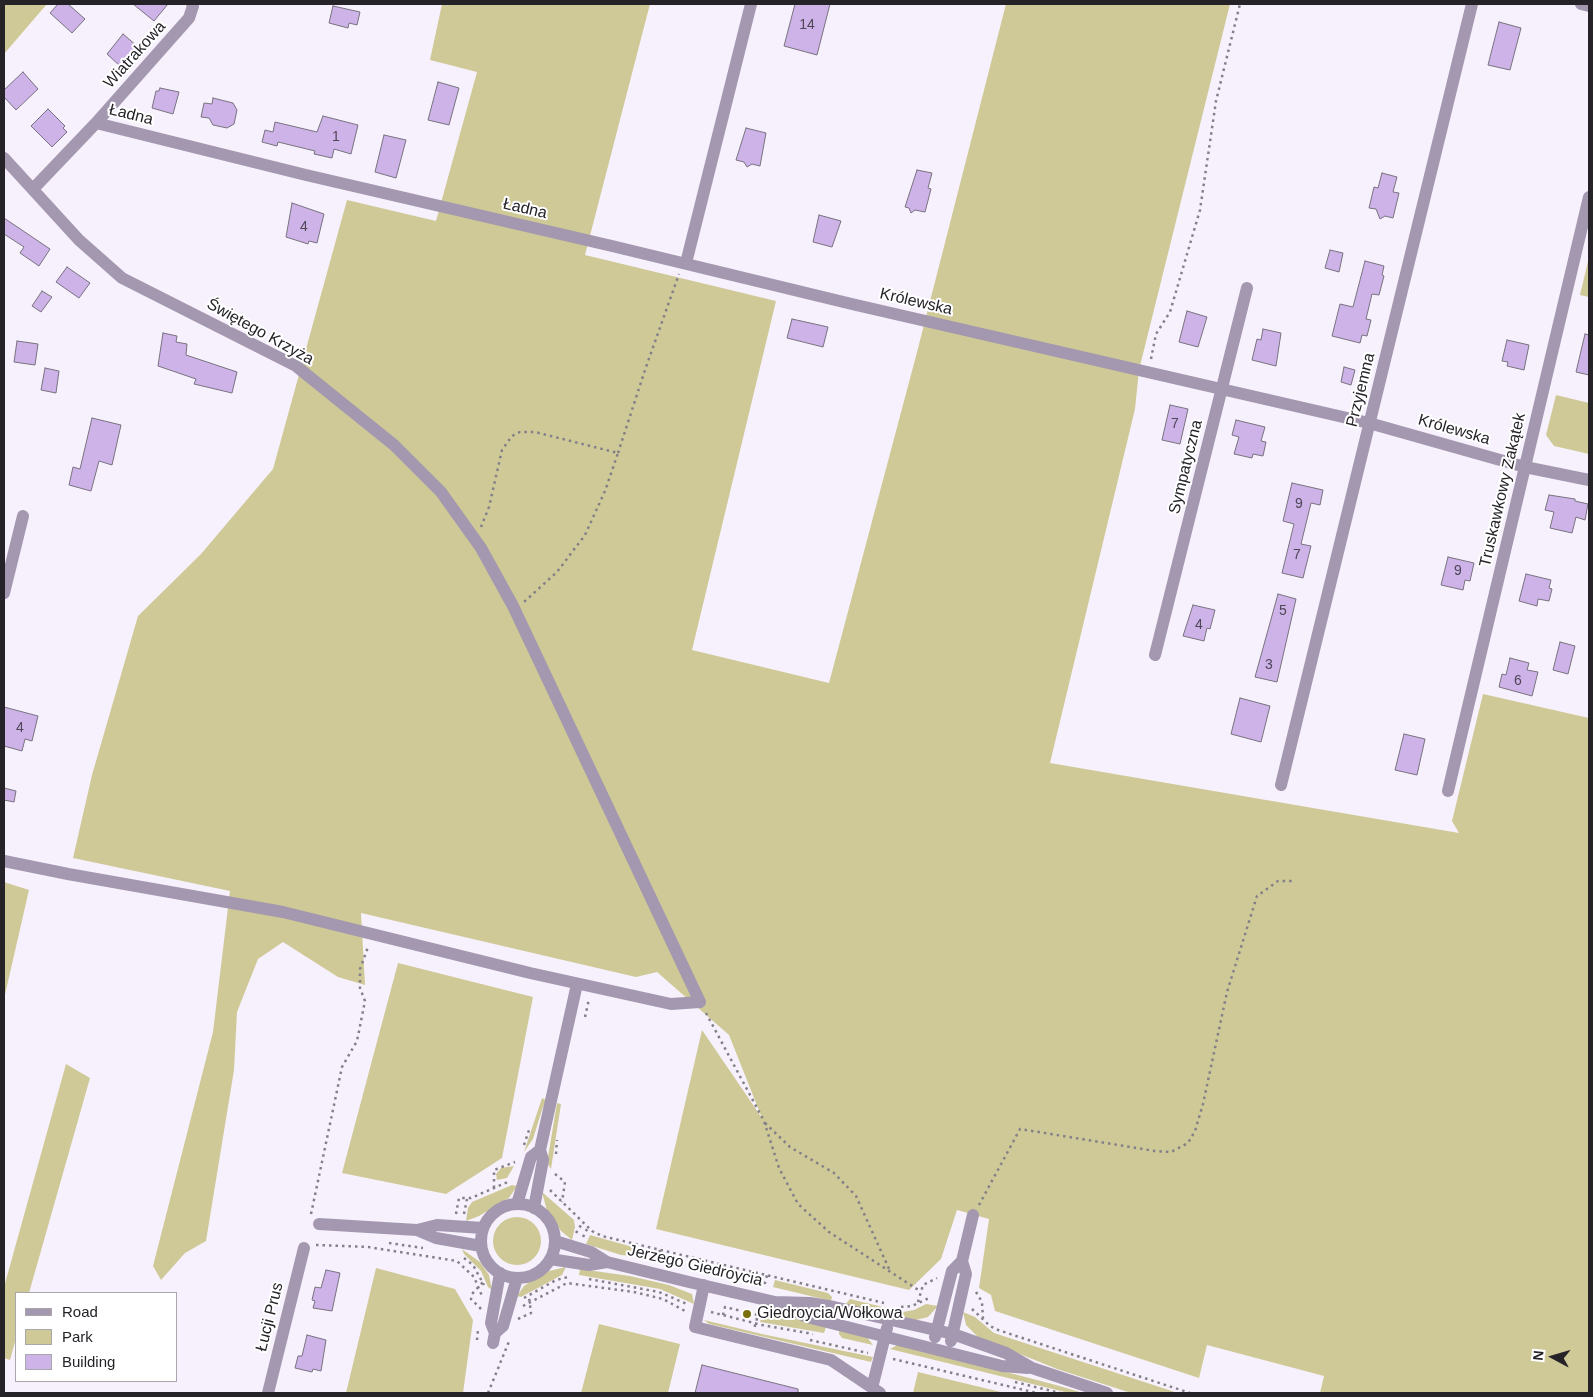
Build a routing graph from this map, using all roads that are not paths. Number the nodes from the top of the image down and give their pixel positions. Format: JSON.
{"nodes":[{"id":1,"x":192,"y":4,"type":"edge"},
{"id":2,"x":751,"y":4,"type":"edge"},
{"id":3,"x":1472,"y":4,"type":"edge"},
{"id":4,"x":1581,"y":4,"type":"edge"},
{"id":5,"x":1589,"y":6,"type":"edge"},
{"id":6,"x":96,"y":123,"type":"junction"},
{"id":7,"x":4,"y":158,"type":"edge"},
{"id":8,"x":33,"y":189,"type":"junction"},
{"id":9,"x":1589,"y":197,"type":"edge"},
{"id":10,"x":686,"y":263,"type":"junction"},
{"id":11,"x":1246,"y":288,"type":"dead end"},
{"id":12,"x":1222,"y":390,"type":"junction"},
{"id":13,"x":1369,"y":423,"type":"junction"},
{"id":14,"x":1525,"y":467,"type":"junction"},
{"id":15,"x":1589,"y":480,"type":"edge"},
{"id":16,"x":23,"y":516,"type":"dead end"},
{"id":17,"x":4,"y":593,"type":"edge"},
{"id":18,"x":1156,"y":654,"type":"dead end"},
{"id":19,"x":1281,"y":785,"type":"dead end"},
{"id":20,"x":1448,"y":791,"type":"dead end"},
{"id":21,"x":4,"y":861,"type":"edge"},
{"id":22,"x":578,"y":984,"type":"junction"},
{"id":23,"x":530,"y":1156,"type":"junction"},
{"id":24,"x":518,"y":1204,"type":"junction"},
{"id":25,"x":534,"y":1208,"type":"junction"},
{"id":26,"x":973,"y":1215,"type":"road end"},
{"id":27,"x":315,"y":1220,"type":"road end"},
{"id":28,"x":483,"y":1228,"type":"junction"},
{"id":29,"x":417,"y":1230,"type":"junction"},
{"id":30,"x":555,"y":1241,"type":"junction"},
{"id":31,"x":309,"y":1246,"type":"road end"},
{"id":32,"x":481,"y":1246,"type":"junction"},
{"id":33,"x":550,"y":1259,"type":"junction"},
{"id":34,"x":962,"y":1260,"type":"junction"},
{"id":35,"x":607,"y":1262,"type":"junction"},
{"id":36,"x":500,"y":1273,"type":"junction"},
{"id":37,"x":517,"y":1278,"type":"junction"},
{"id":38,"x":704,"y":1285,"type":"junction"},
{"id":39,"x":775,"y":1302,"type":"junction"},
{"id":40,"x":889,"y":1320,"type":"junction"},
{"id":41,"x":937,"y":1330,"type":"junction"},
{"id":42,"x":953,"y":1334,"type":"junction"},
{"id":43,"x":885,"y":1336,"type":"junction"},
{"id":44,"x":932,"y":1347,"type":"junction"},
{"id":45,"x":948,"y":1351,"type":"junction"},
{"id":46,"x":1032,"y":1368,"type":"junction"},
{"id":47,"x":876,"y":1391,"type":"edge"},
{"id":48,"x":268,"y":1393,"type":"edge"},
{"id":49,"x":1107,"y":1393,"type":"edge"}],
"edges":[{"from":1,"to":6,"type":"street","name":"Wiatrakowa"},
{"from":2,"to":10,"type":"street"},
{"from":3,"to":13,"type":"street","name":"Przyjemna"},
{"from":4,"to":5,"type":"street"},
{"from":6,"to":8,"type":"street","name":"Wiatrakowa"},
{"from":6,"to":10,"type":"street","name":"Ładna"},
{"from":7,"to":8,"type":"street","name":"Świętego Krzyża"},
{"from":8,"to":22,"type":"street","name":"Świętego Krzyża"},
{"from":9,"to":14,"type":"street","name":"Truskawkowy Zakątek"},
{"from":10,"to":12,"type":"street","name":"Królewska"},
{"from":11,"to":12,"type":"street","name":"Sympatyczna"},
{"from":12,"to":13,"type":"street","name":"Królewska"},
{"from":12,"to":18,"type":"street","name":"Sympatyczna"},
{"from":13,"to":14,"type":"street","name":"Królewska"},
{"from":13,"to":19,"type":"street","name":"Przyjemna"},
{"from":14,"to":15,"type":"street","name":"Królewska"},
{"from":14,"to":20,"type":"street","name":"Truskawkowy Zakątek"},
{"from":16,"to":17,"type":"street"},
{"from":21,"to":22,"type":"street"},
{"from":22,"to":23,"type":"street"},
{"from":23,"to":24,"type":"street"},
{"from":23,"to":25,"type":"street"},
{"from":24,"to":25,"type":"street"},
{"from":24,"to":28,"type":"street"},
{"from":25,"to":30,"type":"street"},
{"from":26,"to":34,"type":"street"},
{"from":27,"to":29,"type":"street"},
{"from":28,"to":29,"type":"street"},
{"from":28,"to":32,"type":"street"},
{"from":29,"to":32,"type":"street"},
{"from":30,"to":33,"type":"street"},
{"from":30,"to":35,"type":"street","name":"Jerzego Giedroycia"},
{"from":31,"to":48,"type":"street","name":"Łucji Prus"},
{"from":32,"to":36,"type":"street"},
{"from":33,"to":35,"type":"street","name":"Jerzego Giedroycia"},
{"from":33,"to":37,"type":"street"},
{"from":34,"to":41,"type":"street"},
{"from":34,"to":42,"type":"street"},
{"from":35,"to":38,"type":"street","name":"Jerzego Giedroycia"},
{"from":36,"to":37,"type":"street"},
{"from":36,"to":37,"type":"street"},
{"from":38,"to":39,"type":"street","name":"Jerzego Giedroycia"},
{"from":38,"to":47,"type":"street"},
{"from":39,"to":40,"type":"street","name":"Jerzego Giedroycia"},
{"from":39,"to":43,"type":"street","name":"Jerzego Giedroycia"},
{"from":40,"to":41,"type":"street","name":"Jerzego Giedroycia"},
{"from":40,"to":43,"type":"street"},
{"from":41,"to":42,"type":"street","name":"Jerzego Giedroycia"},
{"from":41,"to":44,"type":"street"},
{"from":42,"to":45,"type":"street"},
{"from":42,"to":46,"type":"street","name":"Jerzego Giedroycia"},
{"from":43,"to":44,"type":"street","name":"Jerzego Giedroycia"},
{"from":43,"to":47,"type":"street"},
{"from":44,"to":45,"type":"street","name":"Jerzego Giedroycia"},
{"from":45,"to":46,"type":"street","name":"Jerzego Giedroycia"},
{"from":46,"to":49,"type":"street","name":"Jerzego Giedroycia"}]}
